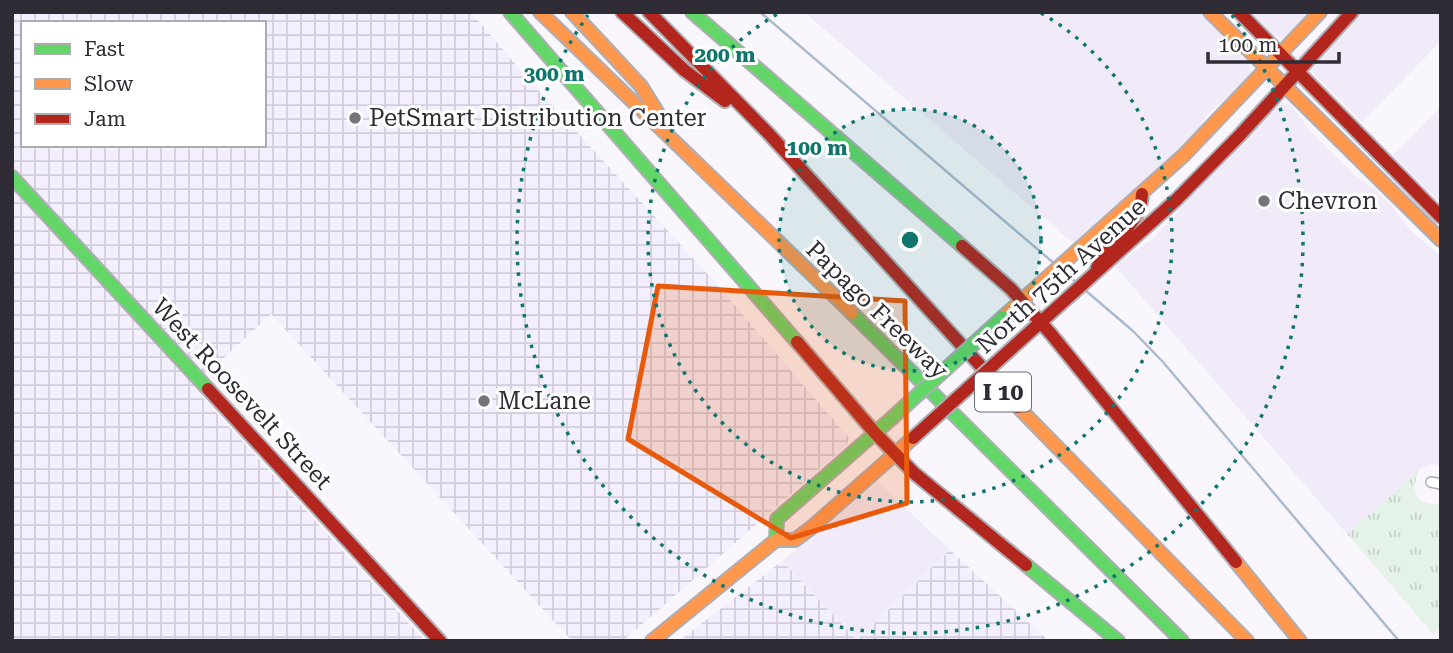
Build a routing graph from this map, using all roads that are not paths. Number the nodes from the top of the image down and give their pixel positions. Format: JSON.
{"nodes":[{"id":1,"x":510,"y":12,"type":"edge"},
{"id":2,"x":540,"y":12,"type":"edge"},
{"id":3,"x":572,"y":12,"type":"edge"},
{"id":4,"x":622,"y":12,"type":"edge"},
{"id":5,"x":649,"y":12,"type":"edge"},
{"id":6,"x":692,"y":12,"type":"edge"},
{"id":7,"x":1210,"y":12,"type":"edge"},
{"id":8,"x":1239,"y":12,"type":"edge"},
{"id":9,"x":1320,"y":12,"type":"edge"},
{"id":10,"x":1352,"y":12,"type":"edge"},
{"id":11,"x":1282,"y":55,"type":"junction"},
{"id":12,"x":1268,"y":70,"type":"junction"},
{"id":13,"x":1298,"y":71,"type":"junction"},
{"id":14,"x":1284,"y":86,"type":"junction"},
{"id":15,"x":769,"y":134,"type":"junction"},
{"id":16,"x":682,"y":151,"type":"junction"},
{"id":17,"x":12,"y":177,"type":"edge"},
{"id":18,"x":1142,"y":194,"type":"junction"},
{"id":19,"x":1441,"y":217,"type":"edge"},
{"id":20,"x":1441,"y":240,"type":"edge"},
{"id":21,"x":1094,"y":274,"type":"junction"},
{"id":22,"x":1021,"y":302,"type":"junction"},
{"id":23,"x":1041,"y":323,"type":"junction"},
{"id":24,"x":875,"y":433,"type":"junction"},
{"id":25,"x":895,"y":453,"type":"junction"},
{"id":26,"x":776,"y":540,"type":"junction"},
{"id":27,"x":440,"y":641,"type":"edge"},
{"id":28,"x":652,"y":641,"type":"edge"},
{"id":29,"x":1118,"y":641,"type":"edge"},
{"id":30,"x":1182,"y":641,"type":"edge"},
{"id":31,"x":1247,"y":641,"type":"edge"},
{"id":32,"x":1300,"y":641,"type":"edge"}],
"edges":[{"from":1,"to":24,"type":"main road"},
{"from":2,"to":16,"type":"main road","name":"Papago Freeway","number":"I 10"},
{"from":3,"to":16,"type":"main road"},
{"from":4,"to":15,"type":"main road"},
{"from":5,"to":15,"type":"main road","name":"Papago Freeway","number":"I 10"},
{"from":6,"to":22,"type":"main road"},
{"from":7,"to":12,"type":"main road"},
{"from":8,"to":11,"type":"main road"},
{"from":9,"to":11,"type":"main road","name":"North 75th Avenue"},
{"from":10,"to":13,"type":"main road","name":"North 75th Avenue"},
{"from":11,"to":12,"type":"main road","name":"North 75th Avenue"},
{"from":11,"to":13,"type":"main road"},
{"from":12,"to":14,"type":"main road"},
{"from":12,"to":18,"type":"main road","name":"North 75th Avenue"},
{"from":13,"to":14,"type":"main road","name":"North 75th Avenue"},
{"from":13,"to":19,"type":"main road"},
{"from":14,"to":20,"type":"main road"},
{"from":14,"to":21,"type":"main road","name":"North 75th Avenue"},
{"from":15,"to":31,"type":"main road","name":"Papago Freeway","number":"I 10"},
{"from":16,"to":30,"type":"main road","name":"Papago Freeway","number":"I 10"},
{"from":17,"to":27,"type":"main road","name":"West Roosevelt Street"},
{"from":18,"to":21,"type":"main road"},
{"from":18,"to":22,"type":"main road","name":"North 75th Avenue"},
{"from":21,"to":23,"type":"main road","name":"North 75th Avenue"},
{"from":22,"to":23,"type":"main road"},
{"from":22,"to":24,"type":"main road","name":"North 75th Avenue","bridge":true},
{"from":23,"to":25,"type":"main road","name":"North 75th Avenue","bridge":true},
{"from":23,"to":32,"type":"main road"},
{"from":24,"to":25,"type":"main road"},
{"from":24,"to":26,"type":"main road","name":"North 75th Avenue"},
{"from":25,"to":26,"type":"main road","name":"North 75th Avenue"},
{"from":25,"to":29,"type":"main road"},
{"from":26,"to":28,"type":"main road","name":"North 75th Avenue"}]}
